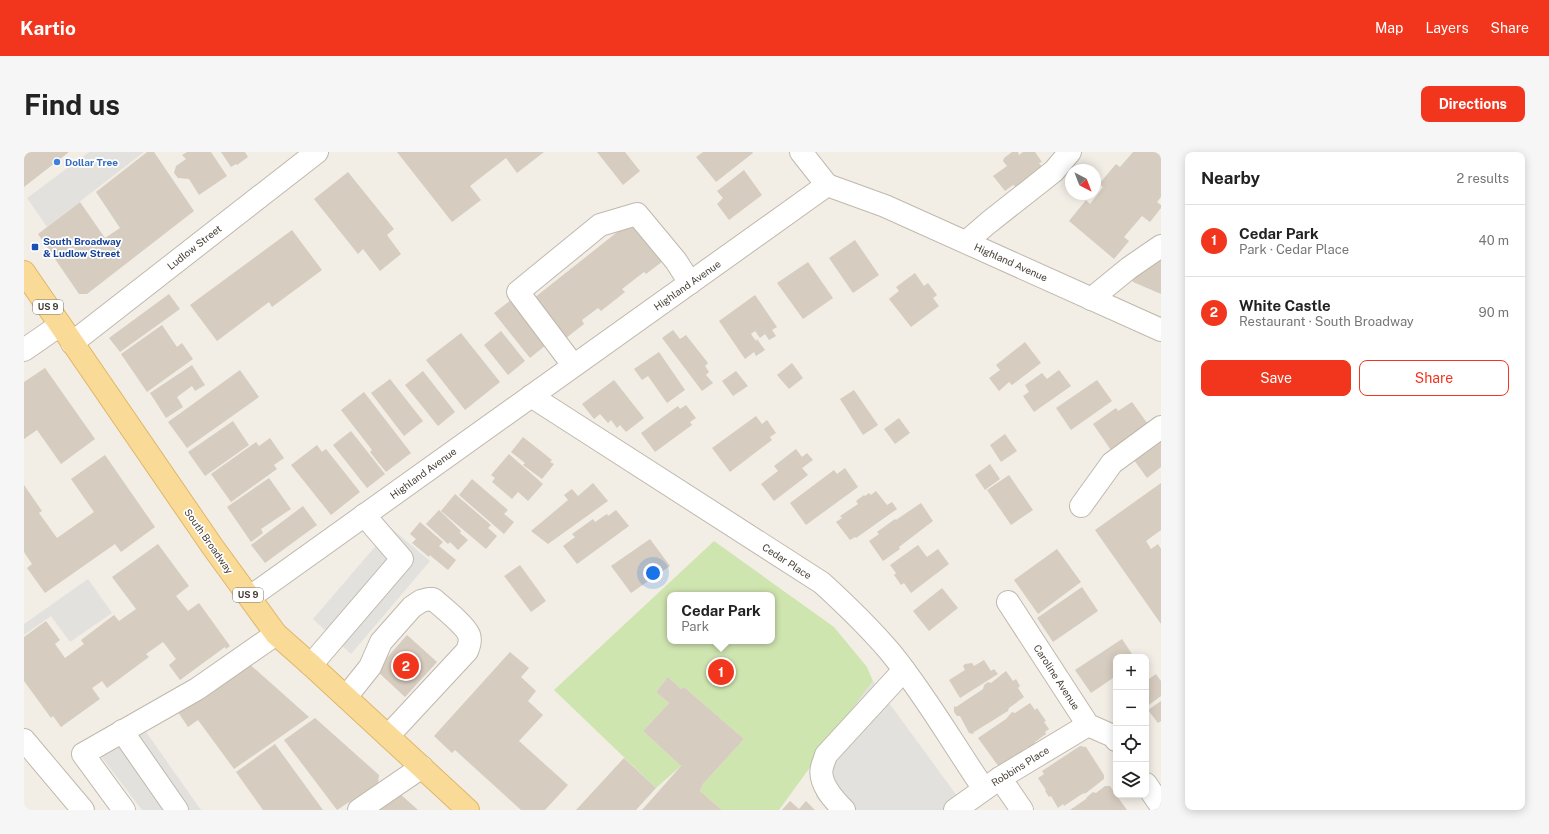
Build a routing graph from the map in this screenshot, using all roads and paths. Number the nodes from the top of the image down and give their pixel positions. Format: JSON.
{"nodes":[{"id":1,"x":317,"y":152,"type":"edge"},
{"id":2,"x":1070,"y":152,"type":"edge"},
{"id":3,"x":803,"y":153,"type":"edge"},
{"id":4,"x":827,"y":185,"type":"junction"},
{"id":5,"x":966,"y":242,"type":"junction"},
{"id":6,"x":1161,"y":246,"type":"edge"},
{"id":7,"x":24,"y":272,"type":"edge"},
{"id":8,"x":690,"y":282,"type":"junction"},
{"id":9,"x":1091,"y":299,"type":"junction"},
{"id":10,"x":1161,"y":330,"type":"edge"},
{"id":11,"x":66,"y":334,"type":"junction"},
{"id":12,"x":24,"y":350,"type":"edge"},
{"id":13,"x":573,"y":365,"type":"junction"},
{"id":14,"x":531,"y":396,"type":"junction"},
{"id":15,"x":1161,"y":427,"type":"edge"},
{"id":16,"x":1081,"y":506,"type":"dead end"},
{"id":17,"x":364,"y":515,"type":"junction"},
{"id":18,"x":250,"y":597,"type":"junction"},
{"id":19,"x":1008,"y":602,"type":"dead end"},
{"id":20,"x":276,"y":634,"type":"junction"},
{"id":21,"x":311,"y":665,"type":"junction"},
{"id":22,"x":904,"y":670,"type":"junction"},
{"id":23,"x":346,"y":697,"type":"junction"},
{"id":24,"x":1088,"y":725,"type":"junction"},
{"id":25,"x":122,"y":731,"type":"junction"},
{"id":26,"x":388,"y":736,"type":"junction"},
{"id":27,"x":1113,"y":736,"type":"edge"},
{"id":28,"x":24,"y":740,"type":"edge"},
{"id":29,"x":422,"y":767,"type":"junction"},
{"id":30,"x":992,"y":784,"type":"junction"},
{"id":31,"x":1149,"y":788,"type":"edge"},
{"id":32,"x":1161,"y":806,"type":"edge"},
{"id":33,"x":83,"y":810,"type":"edge"},
{"id":34,"x":124,"y":810,"type":"edge"},
{"id":35,"x":176,"y":810,"type":"edge"},
{"id":36,"x":359,"y":810,"type":"edge"},
{"id":37,"x":468,"y":810,"type":"edge"},
{"id":38,"x":844,"y":810,"type":"edge"},
{"id":39,"x":955,"y":810,"type":"edge"},
{"id":40,"x":1022,"y":810,"type":"edge"}],
"edges":[{"from":1,"to":11,"type":"street","name":"Ludlow Street"},
{"from":2,"to":5,"type":"street"},
{"from":3,"to":4,"type":"street"},
{"from":4,"to":5,"type":"street","name":"Highland Avenue"},
{"from":4,"to":8,"type":"street","name":"Highland Avenue"},
{"from":5,"to":9,"type":"street","name":"Highland Avenue"},
{"from":6,"to":9,"type":"street"},
{"from":7,"to":11,"type":"main road","name":"South Broadway","number":"US 9"},
{"from":8,"to":13,"type":"street","name":"Highland Avenue"},
{"from":8,"to":13,"type":"street"},
{"from":9,"to":10,"type":"street","name":"Highland Avenue"},
{"from":11,"to":12,"type":"street","name":"Ludlow Street"},
{"from":11,"to":18,"type":"main road","name":"South Broadway","number":"US 9"},
{"from":13,"to":14,"type":"street","name":"Highland Avenue"},
{"from":14,"to":17,"type":"street","name":"Highland Avenue"},
{"from":14,"to":22,"type":"street","name":"Cedar Place"},
{"from":15,"to":16,"type":"street"},
{"from":17,"to":18,"type":"street","name":"Highland Avenue"},
{"from":17,"to":21,"type":"street"},
{"from":18,"to":20,"type":"main road","name":"South Broadway","number":"US 9"},
{"from":19,"to":24,"type":"street","name":"Caroline Avenue"},
{"from":20,"to":21,"type":"main road","name":"South Broadway","number":"US 9"},
{"from":20,"to":25,"type":"street"},
{"from":21,"to":23,"type":"main road","name":"South Broadway","number":"US 9"},
{"from":22,"to":30,"type":"street","name":"Cedar Place"},
{"from":22,"to":38,"type":"street"},
{"from":23,"to":26,"type":"main road","name":"South Broadway","number":"US 9"},
{"from":23,"to":26,"type":"street"},
{"from":24,"to":27,"type":"street"},
{"from":24,"to":30,"type":"street","name":"Robbins Place"},
{"from":25,"to":34,"type":"street"},
{"from":25,"to":35,"type":"street"},
{"from":26,"to":29,"type":"main road","name":"South Broadway","number":"US 9"},
{"from":28,"to":33,"type":"street"},
{"from":29,"to":36,"type":"street"},
{"from":29,"to":37,"type":"main road","name":"South Broadway","number":"US 9"},
{"from":30,"to":39,"type":"street","name":"Robbins Place"},
{"from":30,"to":40,"type":"street","name":"Cedar Place"},
{"from":31,"to":32,"type":"street"}]}
